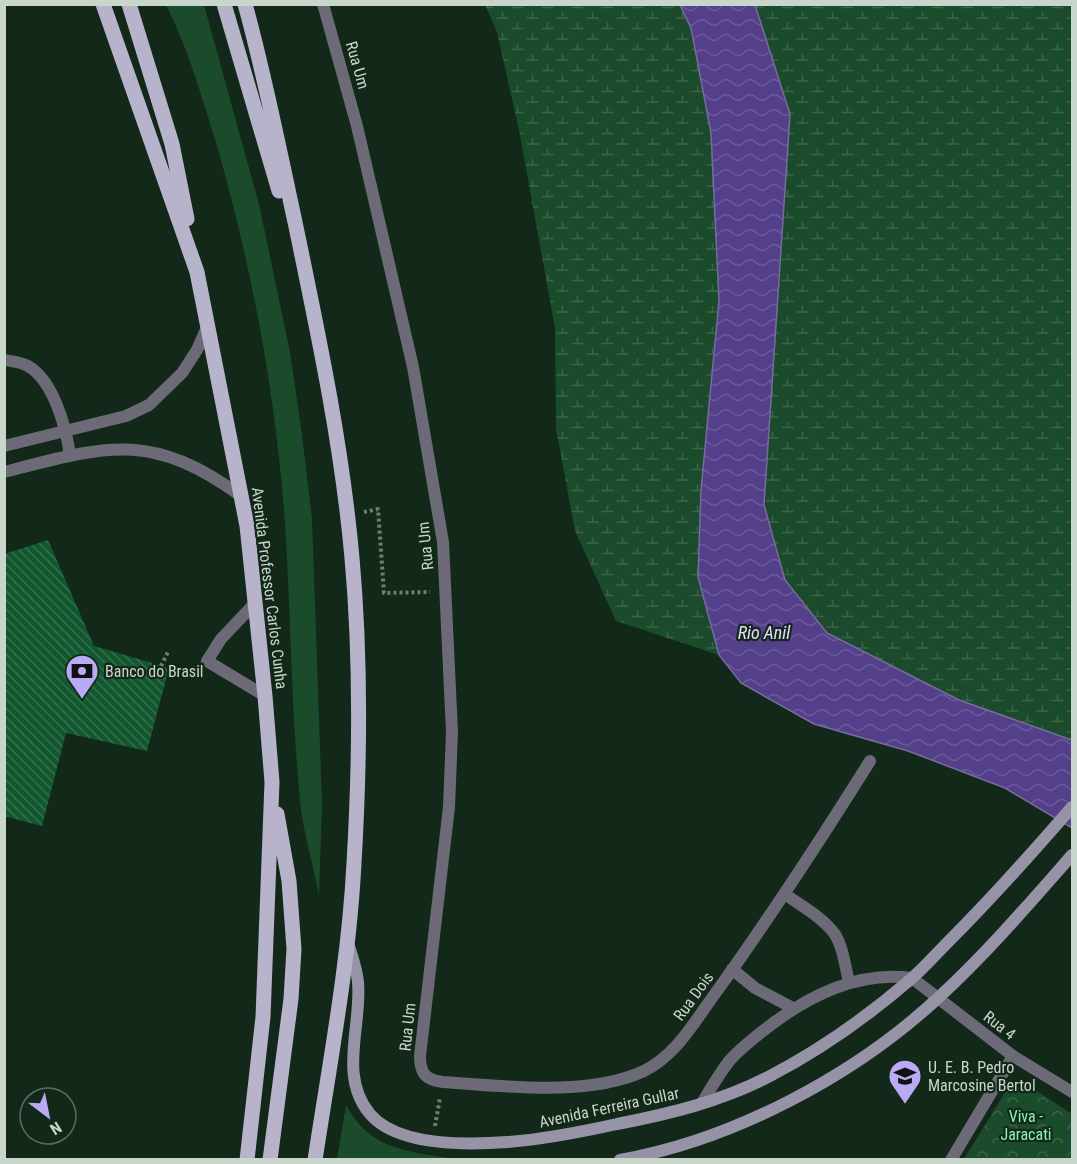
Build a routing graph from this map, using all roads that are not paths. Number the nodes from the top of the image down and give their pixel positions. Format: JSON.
{"nodes":[{"id":1,"x":103,"y":4,"type":"edge"},
{"id":2,"x":129,"y":4,"type":"edge"},
{"id":3,"x":224,"y":4,"type":"edge"},
{"id":4,"x":245,"y":4,"type":"edge"},
{"id":5,"x":323,"y":4,"type":"edge"},
{"id":6,"x":197,"y":272,"type":"junction"},
{"id":7,"x":309,"y":288,"type":"junction"},
{"id":8,"x":208,"y":325,"type":"junction"},
{"id":9,"x":4,"y":360,"type":"edge"},
{"id":10,"x":66,"y":430,"type":"junction"},
{"id":11,"x":4,"y":446,"type":"edge"},
{"id":12,"x":70,"y":455,"type":"junction"},
{"id":13,"x":4,"y":472,"type":"edge"},
{"id":14,"x":241,"y":496,"type":"junction"},
{"id":15,"x":255,"y":603,"type":"junction"},
{"id":16,"x":265,"y":696,"type":"junction"},
{"id":17,"x":870,"y":761,"type":"dead end"},
{"id":18,"x":272,"y":782,"type":"junction"},
{"id":19,"x":1072,"y":807,"type":"edge"},
{"id":20,"x":1072,"y":855,"type":"edge"},
{"id":21,"x":786,"y":894,"type":"junction"},
{"id":22,"x":348,"y":942,"type":"junction"},
{"id":23,"x":732,"y":969,"type":"junction"},
{"id":24,"x":912,"y":978,"type":"junction"},
{"id":25,"x":849,"y":982,"type":"junction"},
{"id":26,"x":938,"y":998,"type":"junction"},
{"id":27,"x":793,"y":1008,"type":"junction"},
{"id":28,"x":1013,"y":1056,"type":"junction"},
{"id":29,"x":442,"y":1085,"type":"joint"},
{"id":30,"x":1072,"y":1092,"type":"edge"},
{"id":31,"x":702,"y":1103,"type":"junction"},
{"id":32,"x":247,"y":1160,"type":"edge"},
{"id":33,"x":270,"y":1160,"type":"edge"},
{"id":34,"x":315,"y":1160,"type":"edge"},
{"id":35,"x":620,"y":1160,"type":"edge"},
{"id":36,"x":951,"y":1160,"type":"edge"}],
"edges":[{"from":1,"to":6,"type":"main road","name":"Avenida Professor Carlos Cunha"},
{"from":2,"to":6,"type":"main road"},
{"from":3,"to":7,"type":"main road"},
{"from":4,"to":7,"type":"main road"},
{"from":5,"to":29,"type":"street","name":"Rua Um"},
{"from":6,"to":8,"type":"main road","name":"Avenida Professor Carlos Cunha"},
{"from":7,"to":22,"type":"main road"},
{"from":8,"to":10,"type":"street"},
{"from":8,"to":14,"type":"main road","name":"Avenida Professor Carlos Cunha"},
{"from":9,"to":10,"type":"street"},
{"from":10,"to":11,"type":"street"},
{"from":10,"to":12,"type":"street"},
{"from":12,"to":13,"type":"street"},
{"from":12,"to":14,"type":"street"},
{"from":14,"to":15,"type":"main road","name":"Avenida Professor Carlos Cunha"},
{"from":15,"to":16,"type":"main road","name":"Avenida Professor Carlos Cunha"},
{"from":15,"to":16,"type":"street"},
{"from":16,"to":18,"type":"main road","name":"Avenida Professor Carlos Cunha"},
{"from":17,"to":21,"type":"street","name":"Rua Dois"},
{"from":18,"to":32,"type":"main road","name":"Avenida Professor Carlos Cunha"},
{"from":18,"to":33,"type":"main road"},
{"from":19,"to":24,"type":"main road","name":"Avenida Ferreira Gullar"},
{"from":20,"to":26,"type":"main road"},
{"from":21,"to":23,"type":"street","name":"Rua Dois"},
{"from":21,"to":25,"type":"street"},
{"from":22,"to":31,"type":"main road","name":"Avenida Ferreira Gullar"},
{"from":22,"to":34,"type":"main road"},
{"from":23,"to":27,"type":"street"},
{"from":23,"to":29,"type":"street","name":"Rua Dois"},
{"from":24,"to":25,"type":"street"},
{"from":24,"to":26,"type":"street","name":"Rua 4"},
{"from":24,"to":31,"type":"main road","name":"Avenida Ferreira Gullar"},
{"from":25,"to":27,"type":"street"},
{"from":26,"to":28,"type":"street","name":"Rua 4"},
{"from":26,"to":35,"type":"main road"},
{"from":27,"to":31,"type":"street"},
{"from":28,"to":30,"type":"street","name":"Rua 4"},
{"from":28,"to":36,"type":"street"}]}
